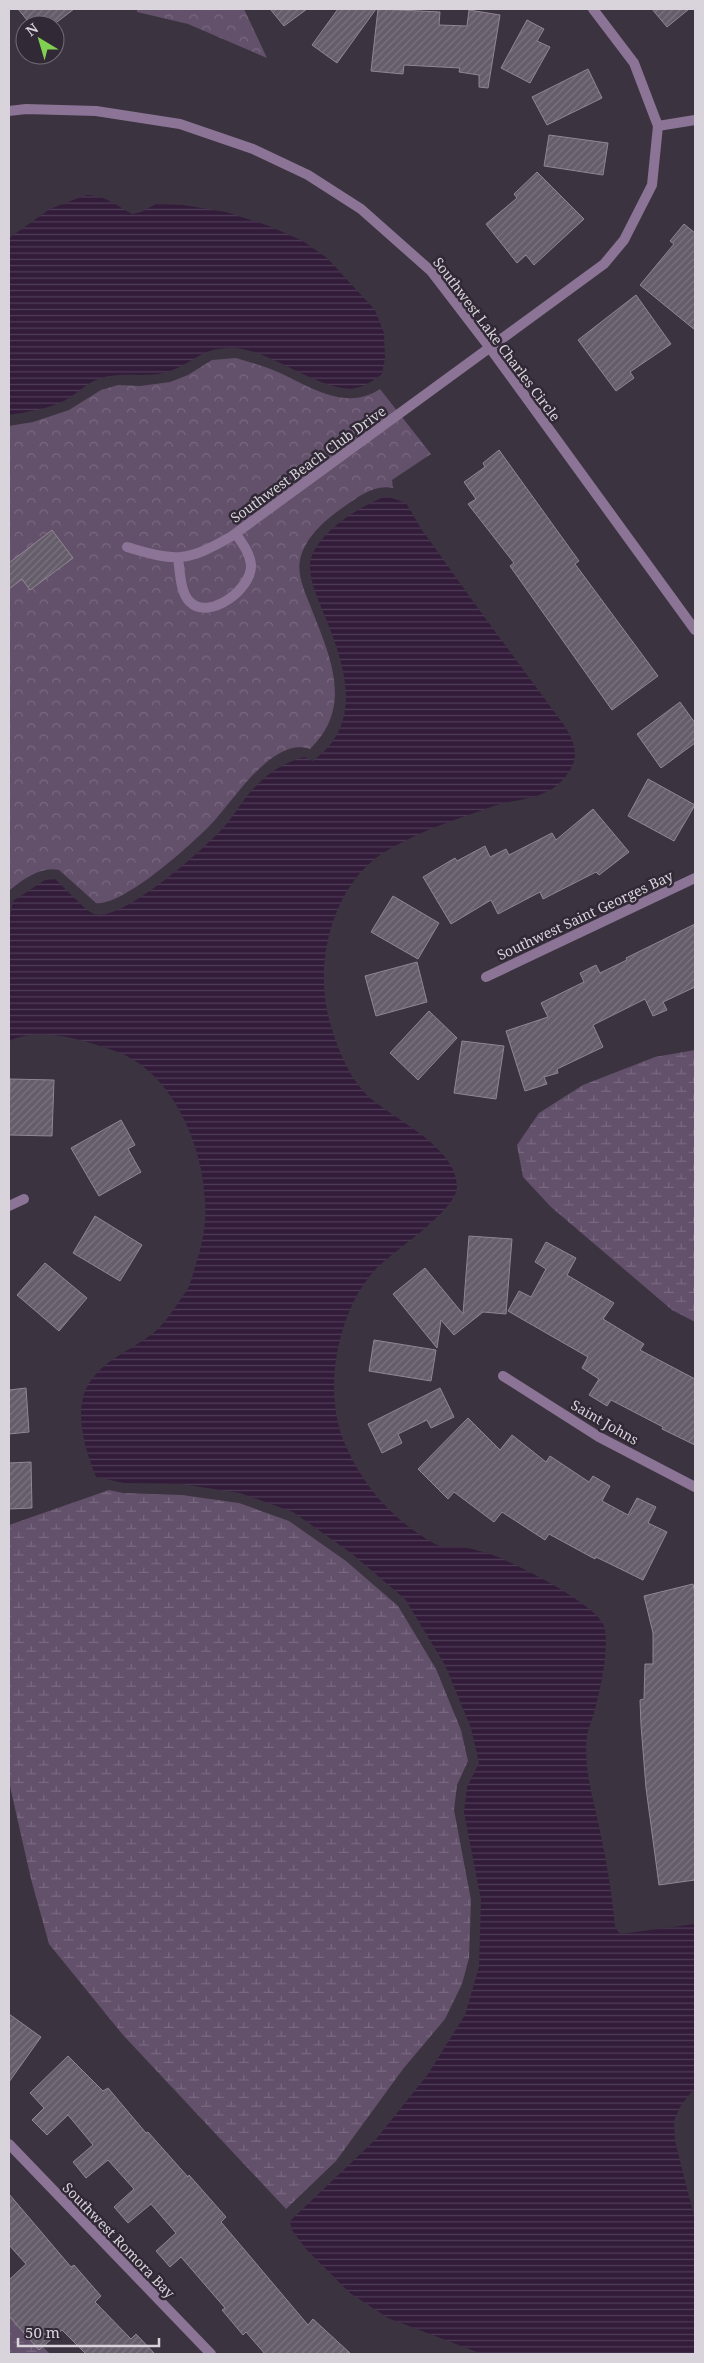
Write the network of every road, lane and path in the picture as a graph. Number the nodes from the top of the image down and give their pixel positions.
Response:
1 (593, 9) edge
2 (9, 112) edge
3 (695, 120) edge
4 (658, 126) junction
5 (490, 348) junction
6 (236, 534) junction
7 (127, 547) dead end
8 (178, 558) junction
9 (695, 630) edge
10 (695, 878) edge
11 (486, 978) dead end
12 (24, 1199) dead end
13 (9, 1206) edge
14 (503, 1376) dead end
15 (695, 1487) edge
16 (9, 2144) edge
17 (211, 2354) edge

1 - 4 street
2 - 5 street, Southwest Lake Charles Circle
3 - 4 street
4 - 5 street, Southwest Beach Club Drive
5 - 6 street, Southwest Beach Club Drive
5 - 9 street, Southwest Lake Charles Circle
6 - 8 street, Southwest Beach Club Drive
6 - 8 street
7 - 8 street, Southwest Beach Club Drive
10 - 11 street, Southwest Saint Georges Bay
12 - 13 street
14 - 15 street, Saint Johns
16 - 17 street, Southwest Romora Bay

